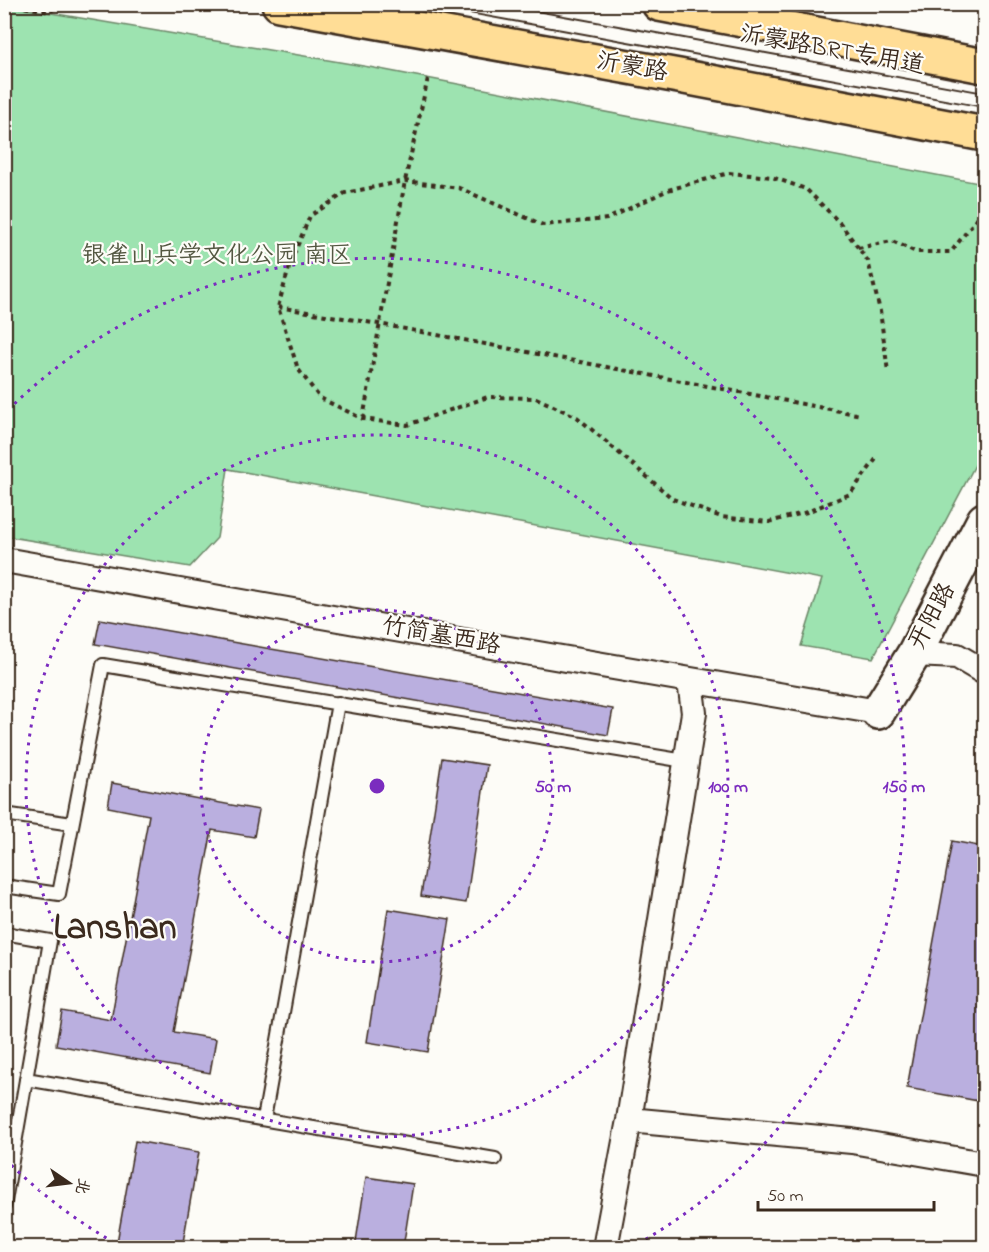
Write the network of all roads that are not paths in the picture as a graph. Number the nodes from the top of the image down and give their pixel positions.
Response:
1 (279, 4) edge
2 (459, 4) edge
3 (661, 5) edge
4 (984, 66) edge
5 (984, 100) edge
6 (984, 134) edge
7 (984, 520) edge
8 (4, 561) edge
9 (914, 654) junction
10 (984, 672) edge
11 (690, 681) junction
12 (338, 703) junction
13 (878, 712) joint
14 (685, 760) junction
15 (4, 814) edge
16 (72, 824) junction
17 (4, 886) edge
18 (4, 933) edge
19 (27, 1079) junction
20 (264, 1119) junction
21 (629, 1120) junction
22 (495, 1159) dead end
23 (984, 1164) edge
24 (4, 1207) edge
25 (605, 1248) edge

1 - 6 main road, 沂蒙路
2 - 5 lane, 沂蒙路BRT专用道
3 - 4 main road
7 - 9 street, 开阳路
8 - 11 street, 竹简墓西路
9 - 10 street
9 - 13 street, 开阳路
11 - 13 street, 竹简墓西路
11 - 14 street
12 - 14 lane
12 - 16 lane
12 - 20 lane
14 - 21 street
15 - 16 lane
16 - 17 lane
18 - 19 lane
19 - 20 lane
19 - 24 lane
20 - 22 lane
21 - 23 street
21 - 25 street

